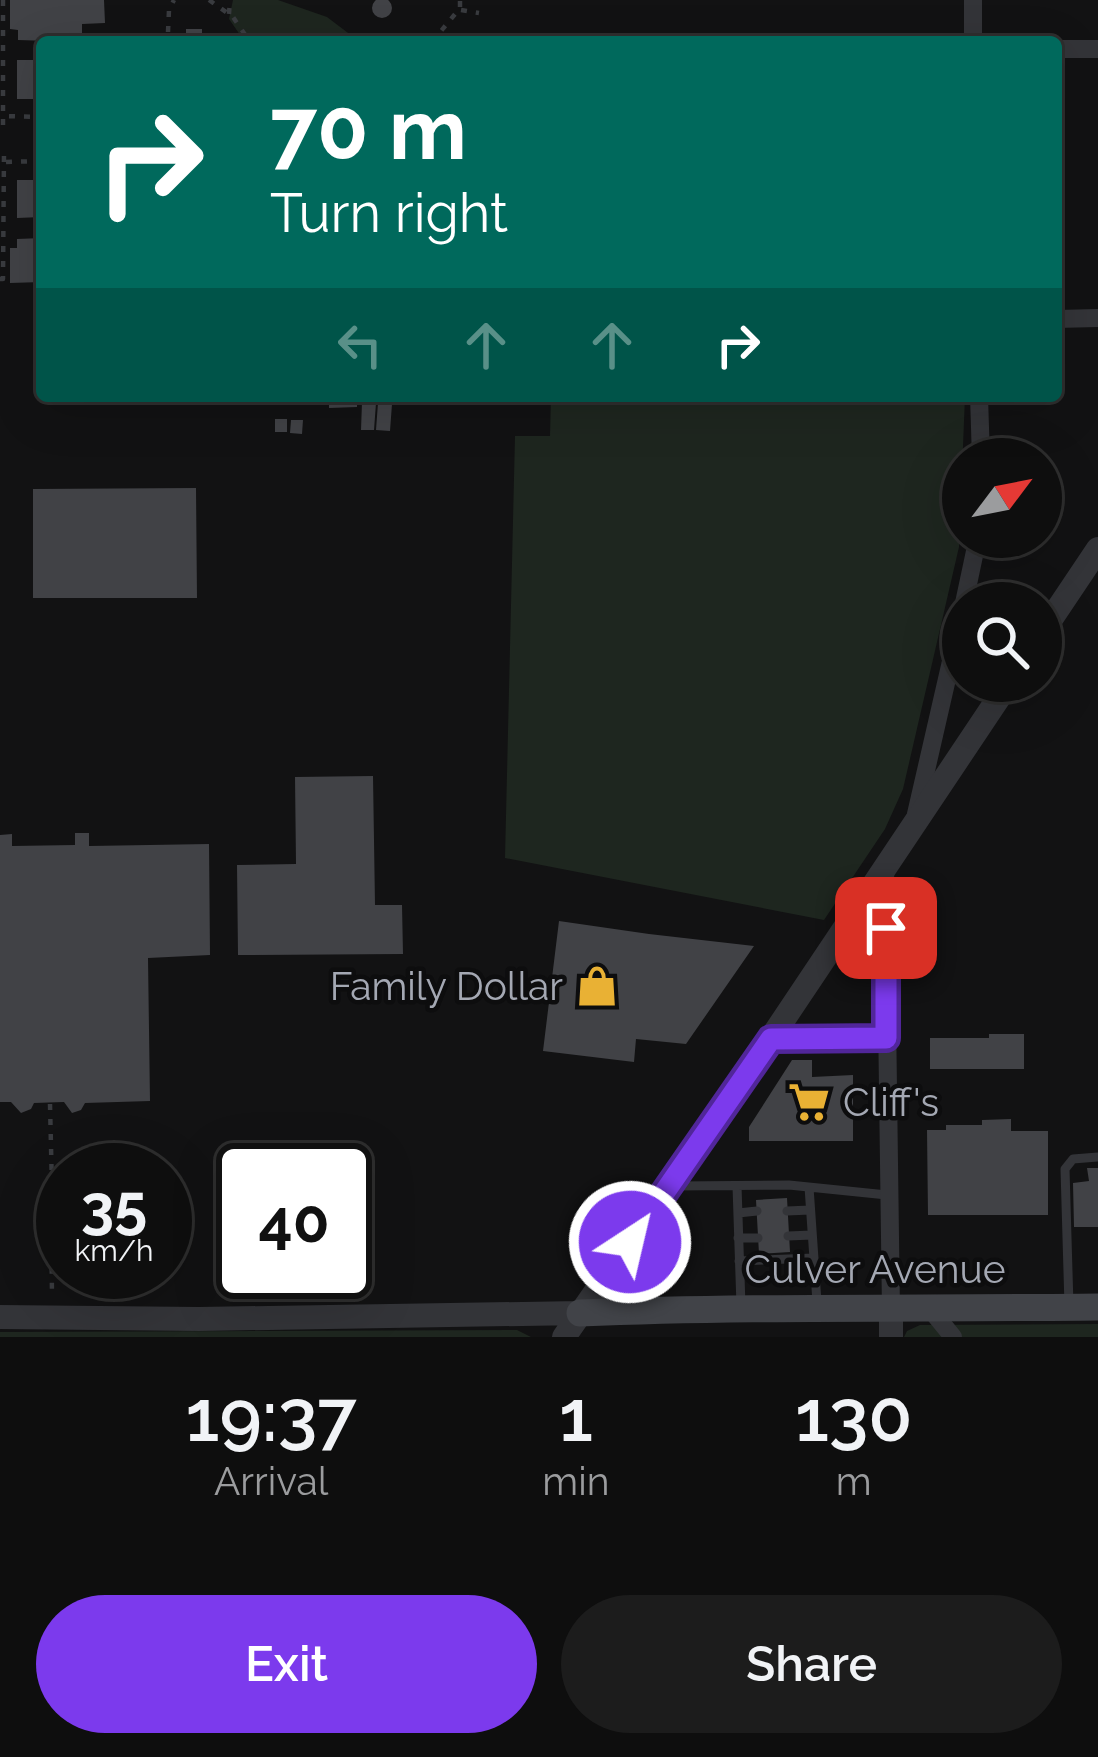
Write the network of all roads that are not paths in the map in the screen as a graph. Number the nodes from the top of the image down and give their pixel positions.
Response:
1 (973, 0) edge
2 (973, 36) edge
3 (1062, 49) edge
4 (1098, 49) edge
5 (1098, 318) edge
6 (1062, 319) edge
7 (979, 402) edge
8 (980, 438) edge
9 (1098, 549) edge
10 (1062, 603) edge
11 (942, 702) edge
12 (996, 702) edge
13 (914, 825) junction
14 (885, 867) junction
15 (886, 1038) junction
16 (771, 1039) junction
17 (1098, 1157) edge
18 (670, 1186) junction
19 (737, 1186) junction
20 (809, 1187) junction
21 (887, 1195) junction
22 (810, 1210) junction
23 (757, 1211) dead end
24 (788, 1211) dead end
25 (738, 1213) junction
26 (812, 1235) junction
27 (788, 1236) dead end
28 (739, 1238) junction
29 (758, 1238) dead end
30 (814, 1258) junction
31 (739, 1261) junction
32 (741, 1307) junction
33 (1069, 1307) junction
34 (1098, 1307) edge
35 (817, 1309) junction
36 (931, 1310) junction
37 (580, 1313) junction
38 (0, 1317) edge
39 (891, 1324) edge
40 (564, 1337) edge
41 (952, 1337) edge

1 - 2 street
3 - 4 street
5 - 6 street
7 - 8 street
9 - 10 street
11 - 13 street
12 - 13 street
13 - 14 street
14 - 15 street
14 - 16 street
15 - 16 lane
15 - 21 street
16 - 18 street
17 - 33 lane
18 - 19 lane
18 - 37 street
19 - 20 lane
19 - 25 lane
20 - 21 lane
20 - 22 lane
21 - 39 street
22 - 24 lane
22 - 26 lane
23 - 25 lane
25 - 28 lane
26 - 27 lane
26 - 30 lane
28 - 29 lane
28 - 31 lane
30 - 31 lane
30 - 35 lane
31 - 32 lane
32 - 35 main road, Culver Avenue
32 - 37 main road, Culver Avenue
33 - 34 main road, Culver Avenue
33 - 36 main road, Culver Avenue
35 - 39 main road, Culver Avenue
36 - 39 main road, Culver Avenue
36 - 41 street
37 - 38 street
37 - 40 street

